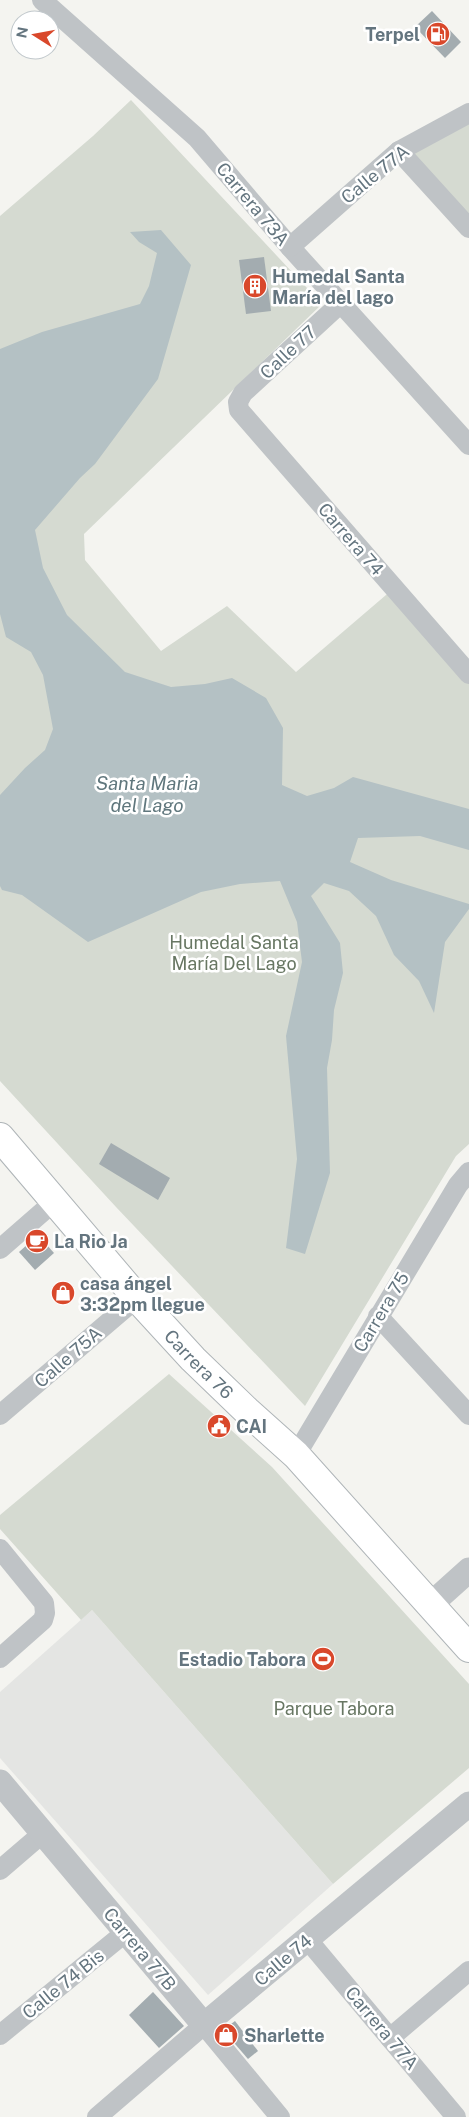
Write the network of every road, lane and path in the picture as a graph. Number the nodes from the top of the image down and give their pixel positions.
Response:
1 (42, 0) edge
2 (469, 113) edge
3 (399, 151) junction
4 (469, 228) edge
5 (290, 247) junction
6 (341, 303) junction
7 (238, 402) joint
8 (469, 445) edge
9 (469, 674) edge
10 (0, 1137) edge
11 (469, 1172) edge
12 (55, 1201) junction
13 (0, 1249) edge
14 (137, 1298) junction
15 (378, 1316) junction
16 (0, 1415) edge
17 (469, 1415) edge
18 (296, 1455) junction
19 (0, 1549) edge
20 (469, 1570) edge
21 (430, 1605) junction
22 (469, 1648) edge
23 (0, 1658) edge
24 (0, 1782) edge
25 (469, 1804) edge
26 (43, 1833) junction
27 (0, 1870) edge
28 (126, 1932) junction
29 (307, 1939) junction
30 (469, 1971) edge
31 (204, 2025) junction
32 (0, 2035) edge
33 (390, 2038) junction
34 (97, 2117) edge
35 (280, 2117) edge
36 (456, 2117) edge

1 - 5 street, Carrera 73A
2 - 3 street, Calle 77A
3 - 4 street
3 - 5 street, Calle 77A
5 - 6 street, Carrera 73A
6 - 7 street, Calle 77
6 - 8 street, Carrera 73A
7 - 9 street, Carrera 74
10 - 12 main road, Carrera 76
11 - 15 street, Carrera 75
12 - 13 street
12 - 14 main road, Carrera 76
14 - 16 street, Calle 75A
14 - 18 main road, Carrera 76
15 - 17 street
15 - 18 street, Carrera 75
18 - 21 main road, Carrera 76
19 - 23 street
20 - 21 street
21 - 22 main road, Carrera 76
24 - 26 street, Carrera 77B
25 - 29 street, Calle 74
26 - 27 street
26 - 28 street, Carrera 77B
28 - 31 street, Carrera 77B
28 - 32 street, Calle 74 Bis
29 - 31 street, Calle 74
29 - 33 street, Carrera 77A
30 - 33 street
31 - 34 street, Calle 74
31 - 35 street, Carrera 77B
33 - 36 street, Carrera 77A

